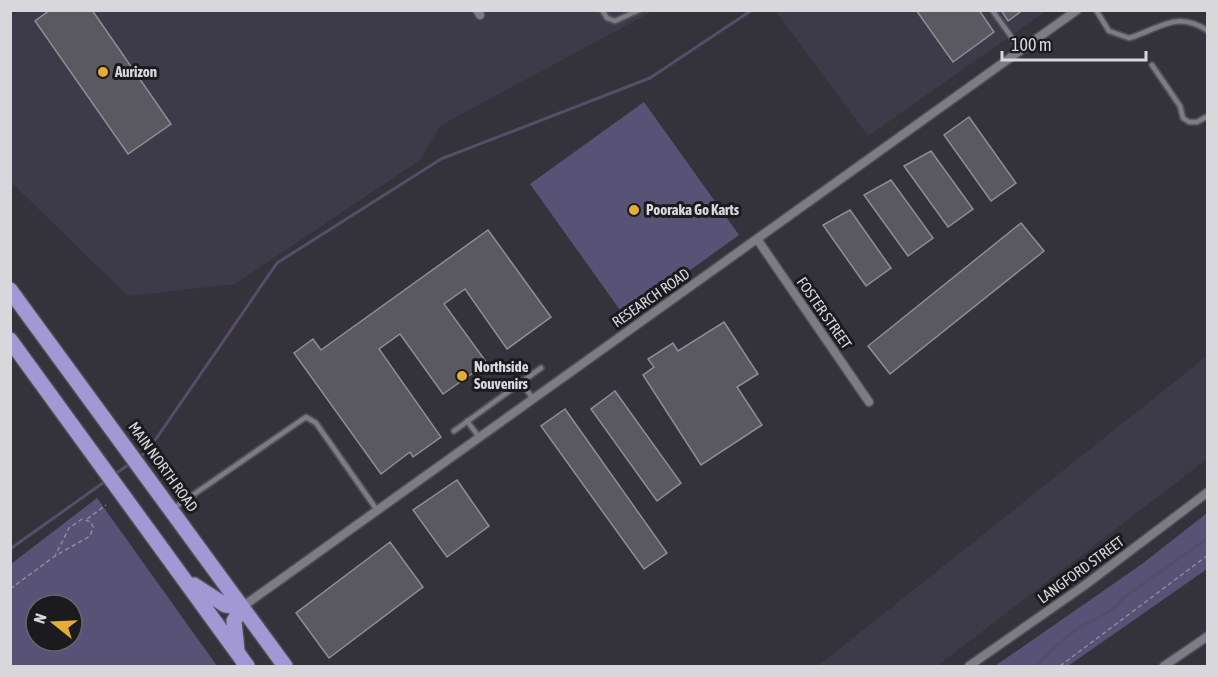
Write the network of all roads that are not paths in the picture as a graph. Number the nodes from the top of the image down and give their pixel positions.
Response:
1 (602, 10) edge
2 (639, 10) edge
3 (992, 10) edge
4 (1077, 10) edge
5 (1096, 10) edge
6 (1208, 31) edge
7 (1020, 49) junction
8 (1152, 65) dead end
9 (1208, 116) edge
10 (757, 239) junction
11 (10, 290) edge
12 (10, 340) edge
13 (541, 368) dead end
14 (521, 382) junction
15 (533, 399) junction
16 (869, 402) dead end
17 (467, 421) junction
18 (454, 431) dead end
19 (479, 437) junction
20 (1208, 492) edge
21 (172, 510) junction
22 (377, 510) junction
23 (186, 580) junction
24 (242, 607) junction
25 (1208, 636) edge
26 (237, 652) junction
27 (247, 666) edge
28 (285, 666) edge
29 (969, 666) edge
30 (1164, 666) edge

1 - 2 lane
3 - 7 lane
4 - 7 street, RESEARCH ROAD
5 - 6 lane
7 - 10 street, RESEARCH ROAD
8 - 9 lane
10 - 15 street, RESEARCH ROAD
10 - 16 street, FOSTER STREET
11 - 21 highway, MAIN NORTH ROAD
12 - 23 highway
13 - 14 lane
14 - 15 lane
14 - 17 lane
15 - 19 street, RESEARCH ROAD
17 - 18 lane
17 - 19 lane
19 - 22 street, RESEARCH ROAD
20 - 29 street, LANGFORD STREET
21 - 22 lane
21 - 24 highway, MAIN NORTH ROAD
22 - 24 street, RESEARCH ROAD
23 - 24 highway
23 - 26 highway
24 - 26 highway
24 - 28 highway, MAIN NORTH ROAD
25 - 30 street
26 - 27 highway

